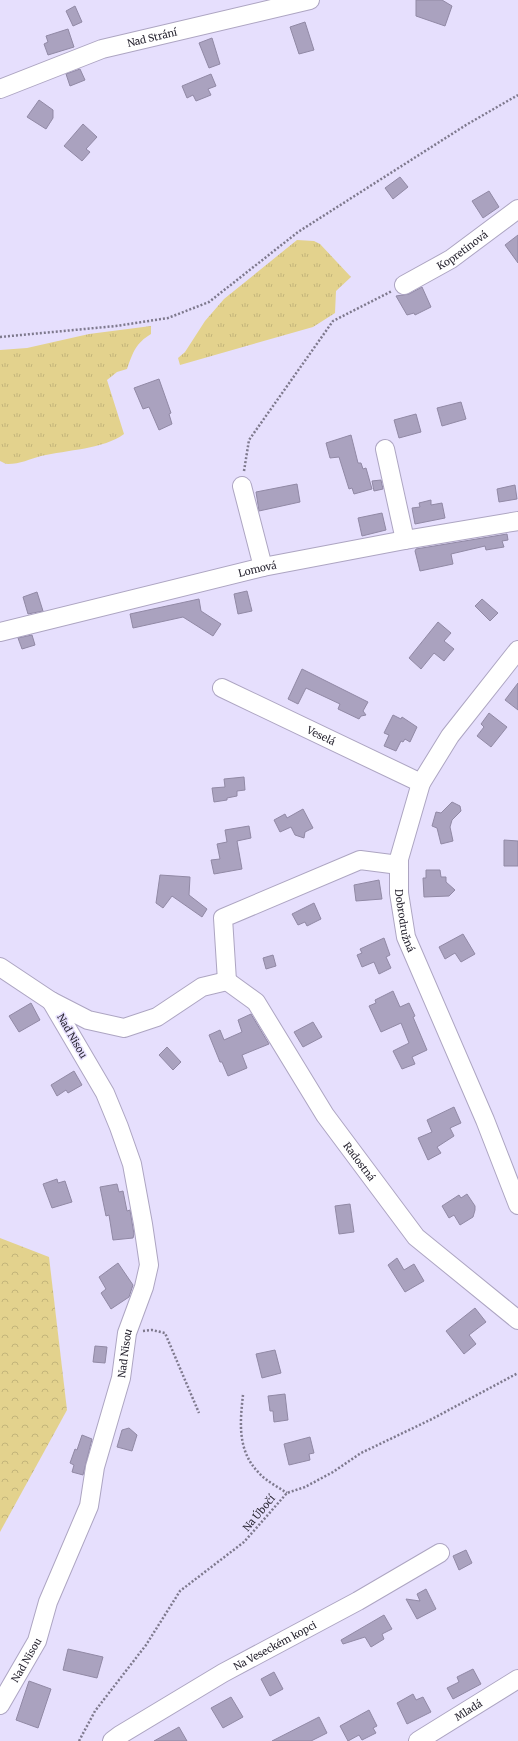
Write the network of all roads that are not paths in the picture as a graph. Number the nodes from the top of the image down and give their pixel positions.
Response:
1 (310, 0) edge
2 (0, 89) edge
3 (518, 209) edge
4 (404, 285) road end
5 (385, 449) dead end
6 (242, 486) road end
7 (518, 521) edge
8 (405, 540) junction
9 (263, 567) junction
10 (0, 632) edge
11 (518, 650) edge
12 (222, 688) dead end
13 (421, 783) junction
14 (399, 865) junction
15 (0, 967) edge
16 (227, 981) junction
17 (51, 1001) junction
18 (518, 1205) edge
19 (518, 1320) edge
20 (440, 1553) dead end
21 (518, 1680) edge
22 (0, 1706) edge
23 (112, 1741) edge
24 (418, 1741) edge

1 - 2 street, Nad Strání
3 - 4 street, Kopretinová
5 - 8 street
6 - 9 street
7 - 8 street, Lomová
8 - 9 street, Lomová
9 - 10 street, Lomová
11 - 13 street, Dobrodružná
12 - 13 street, Veselá
13 - 14 street, Dobrodružná
14 - 16 street
14 - 18 street, Dobrodružná
15 - 17 street, Nad Nisou
16 - 17 street, Nad Nisou
16 - 19 street, Radostná
17 - 22 street, Nad Nisou
20 - 23 street, Na Veseckém kopci
21 - 24 street, Mladá

